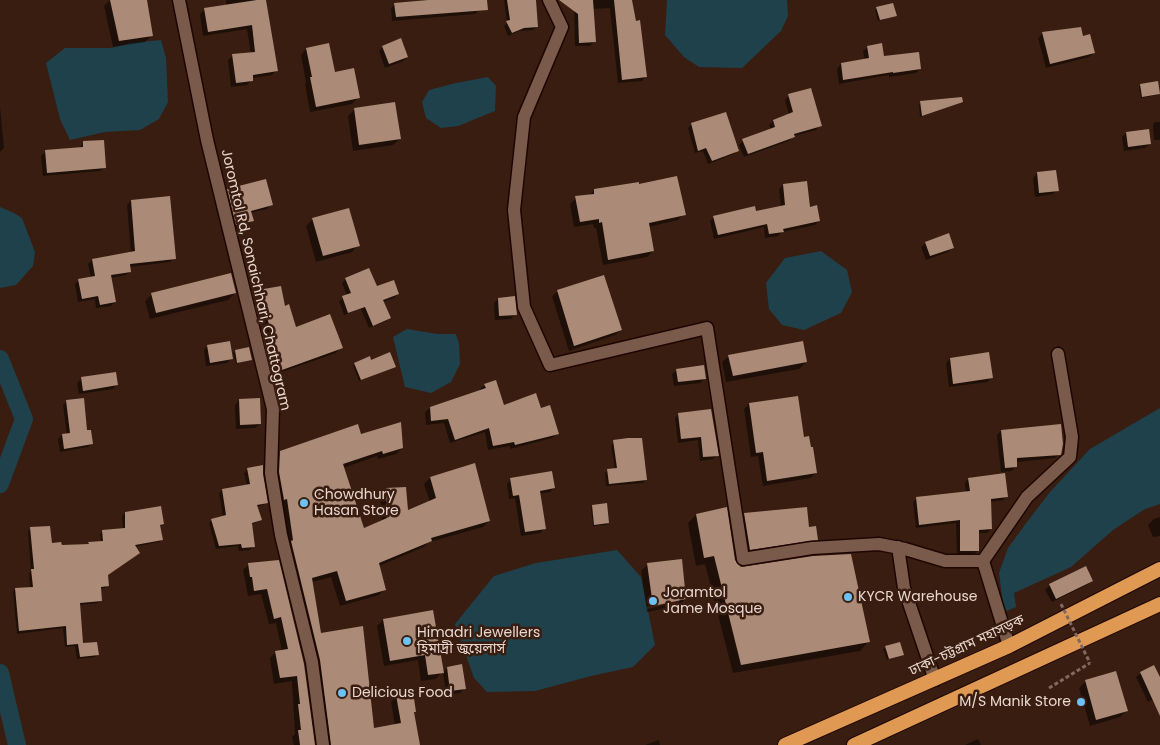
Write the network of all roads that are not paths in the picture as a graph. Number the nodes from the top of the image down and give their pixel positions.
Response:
1 (179, 0) edge
2 (549, 0) edge
3 (1058, 354) dead end
4 (898, 547) junction
5 (983, 561) junction
6 (1160, 569) edge
7 (1160, 604) edge
8 (1009, 646) junction
9 (935, 680) junction
10 (323, 745) edge
11 (785, 745) edge
12 (854, 745) edge

1 - 10 street, Joromtol Rd, Sonaichhari, Chattogram
2 - 4 street
3 - 5 street
4 - 5 street
4 - 9 street
5 - 8 street
6 - 8 highway, ঢাকা-চট্টগ্রাম মহাসড়ক
7 - 12 highway
8 - 9 highway, ঢাকা-চট্টগ্রাম মহাসড়ক
9 - 11 highway, ঢাকা-চট্টগ্রাম মহাসড়ক

